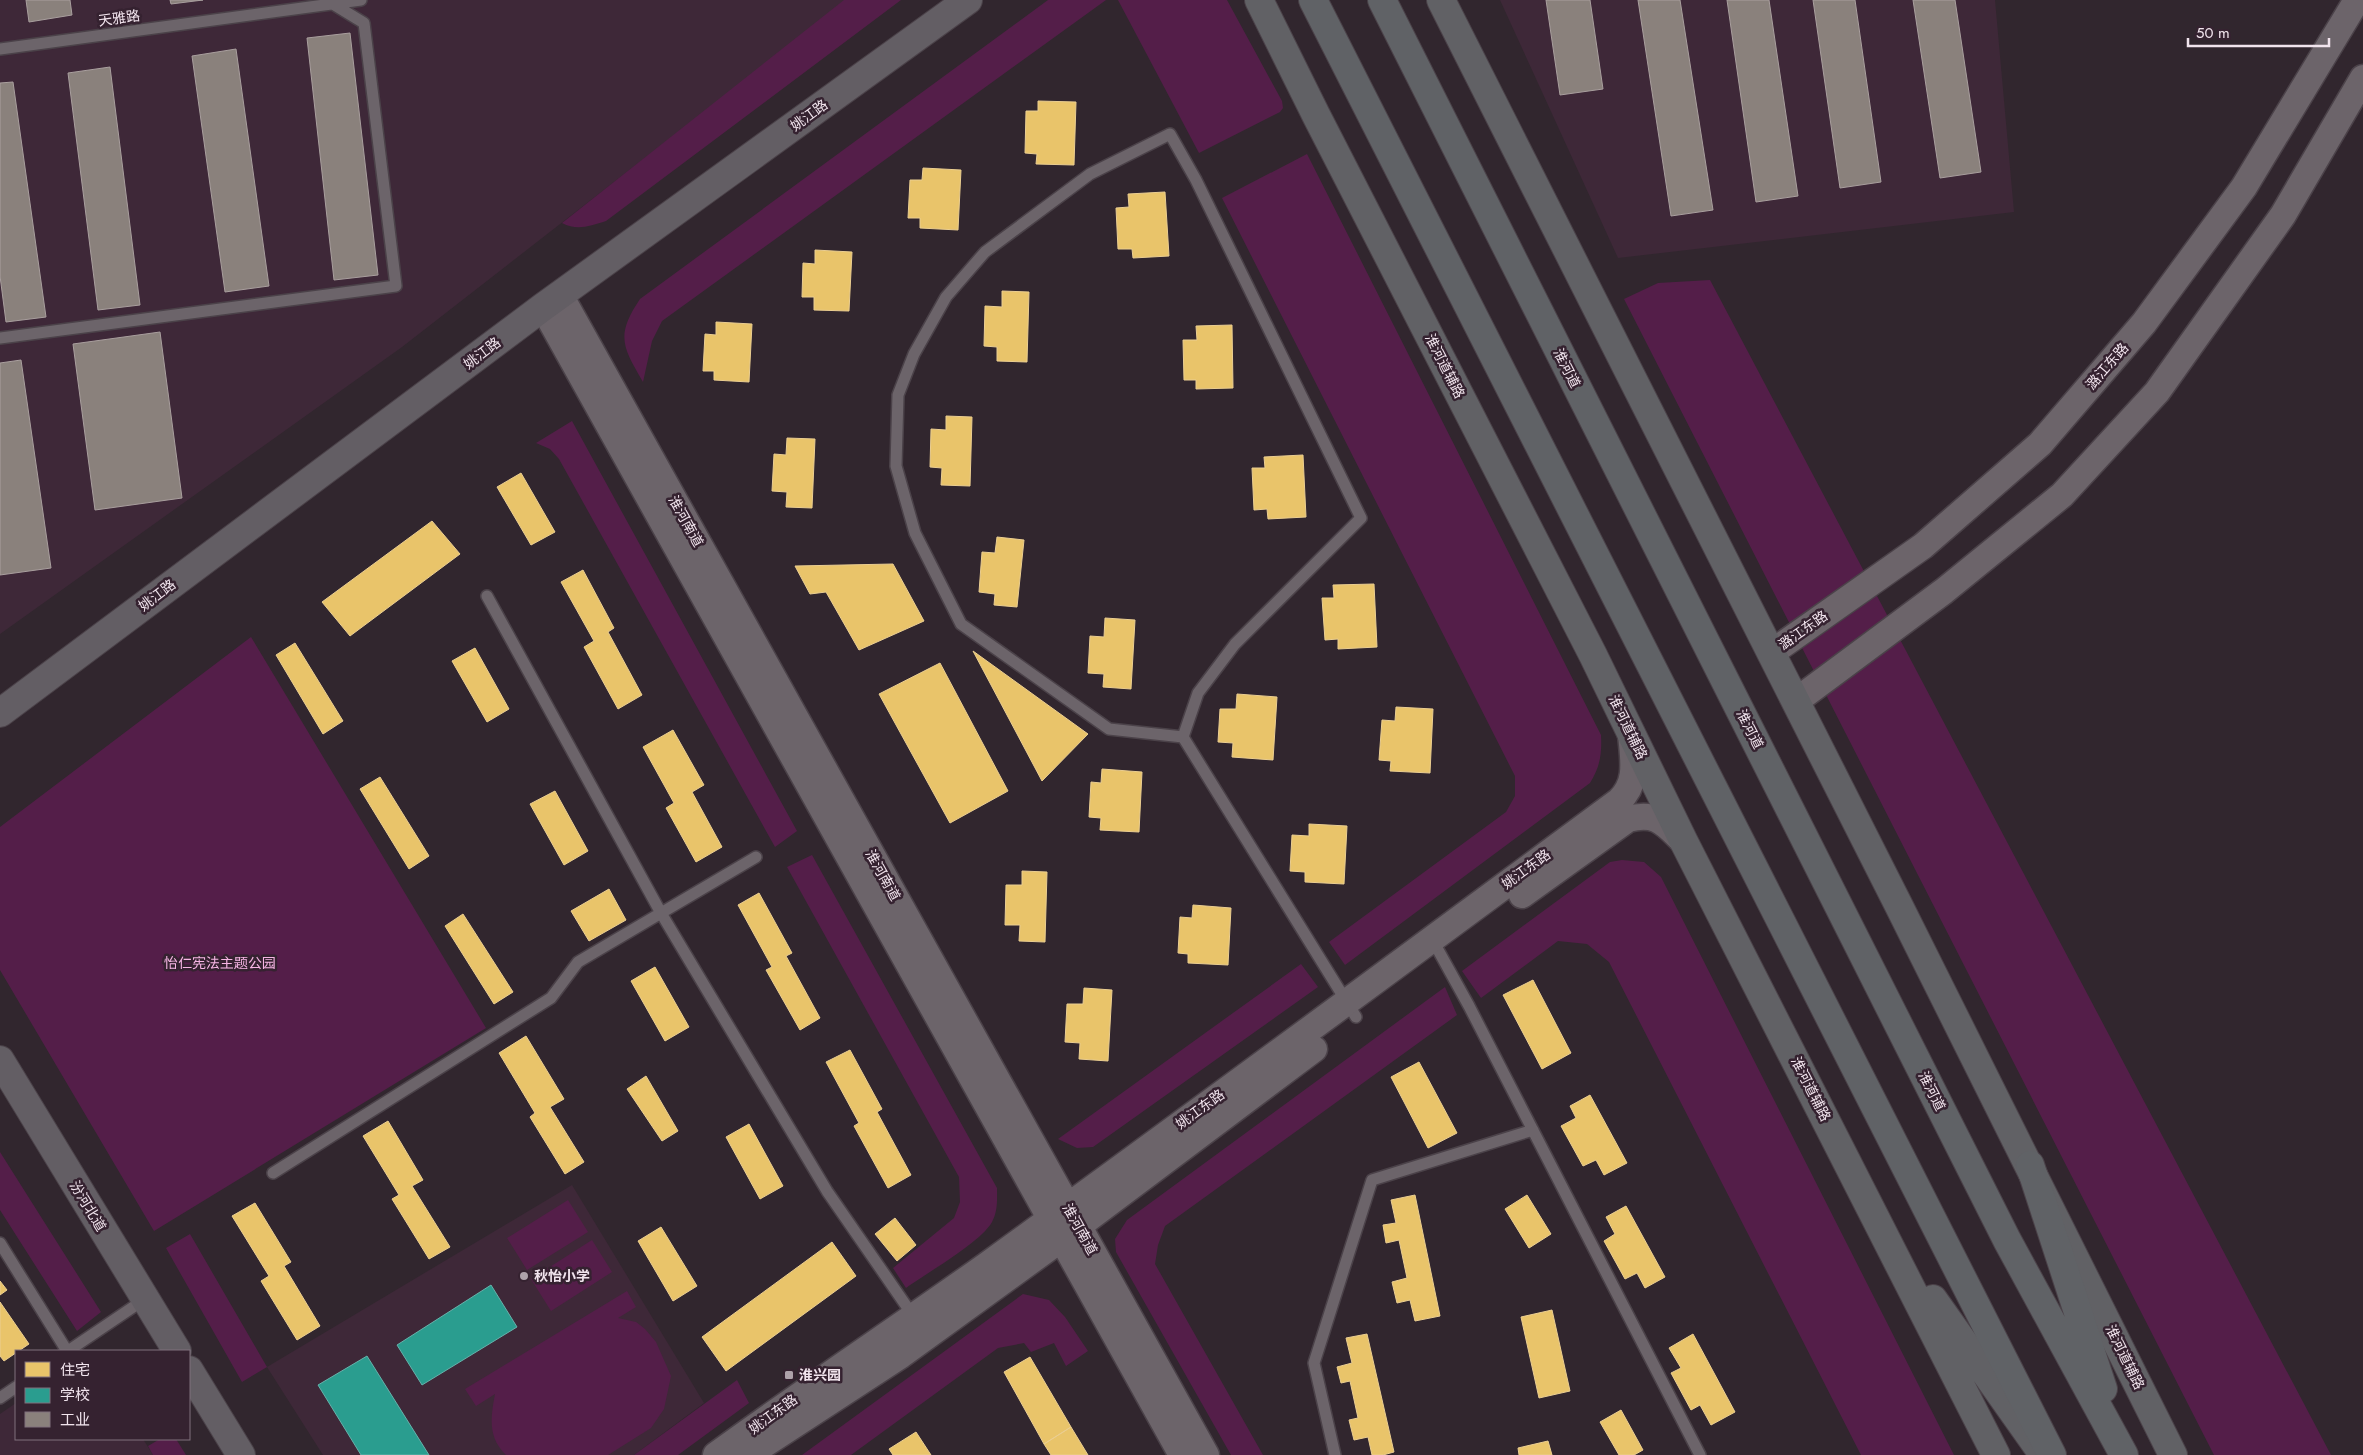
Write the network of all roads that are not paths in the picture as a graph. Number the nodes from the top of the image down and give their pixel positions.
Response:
1 (361, 0) edge
2 (968, 0) edge
3 (1259, 0) edge
4 (1313, 0) edge
5 (1382, 0) edge
6 (1441, 0) edge
7 (2357, 0) edge
8 (333, 2) edge
9 (0, 49) edge
10 (2363, 78) edge
11 (552, 301) junction
12 (0, 338) edge
13 (487, 596) dead end
14 (1771, 652) junction
15 (1796, 702) junction
16 (0, 712) edge
17 (1630, 732) junction
18 (1183, 736) junction
19 (1684, 842) junction
20 (756, 857) dead end
21 (661, 913) junction
22 (1436, 946) junction
23 (1351, 1010) junction
24 (0, 1060) edge
25 (1533, 1130) junction
26 (2030, 1165) junction
27 (273, 1173) dead end
28 (1064, 1222) junction
29 (1882, 1227) junction
30 (0, 1243) edge
31 (145, 1299) junction
32 (914, 1317) junction
33 (67, 1350) edge
34 (69, 1350) edge
35 (176, 1350) edge
36 (190, 1372) edge
37 (15, 1387) edge
38 (0, 1398) edge
39 (241, 1455) edge
40 (716, 1455) edge
41 (748, 1455) edge
42 (1182, 1455) edge
43 (1206, 1455) edge
44 (1335, 1455) edge
45 (1700, 1455) edge
46 (1996, 1455) edge
47 (2044, 1455) edge
48 (2052, 1455) edge
49 (2124, 1455) edge
50 (2173, 1455) edge

1 - 8 lane, 天雅路
2 - 11 main road, 姚江路
3 - 17 main road, 淮河道辅路
4 - 48 highway
5 - 49 highway, 淮河道
6 - 14 main road, 淮河道辅路
7 - 14 street, 潞江东路
8 - 9 lane, 天雅路
8 - 12 lane
10 - 15 street
11 - 16 main road, 姚江路
11 - 28 street, 淮河南道
13 - 21 lane
14 - 15 main road, 淮河道辅路
15 - 26 main road, 淮河道辅路
17 - 19 main road, 淮河道辅路
17 - 22 street, 姚江东路
18 - 18 lane
18 - 23 lane
19 - 22 street, 姚江东路
19 - 29 main road, 淮河道辅路
20 - 21 lane
21 - 27 lane
21 - 32 lane
22 - 23 street, 姚江东路
22 - 25 lane
23 - 28 street, 姚江东路
24 - 31 main road, 汾河北道
25 - 44 lane
25 - 45 lane
26 - 49 highway
26 - 50 main road, 淮河道辅路
28 - 32 street, 姚江东路
28 - 41 street, 姚江东路
28 - 42 street, 淮河南道
28 - 43 street, 淮河南道
29 - 46 main road, 淮河道辅路
29 - 47 main road
30 - 33 lane
31 - 34 lane
31 - 35 main road, 汾河北道
32 - 40 street, 姚江东路
36 - 39 main road
37 - 38 lane

